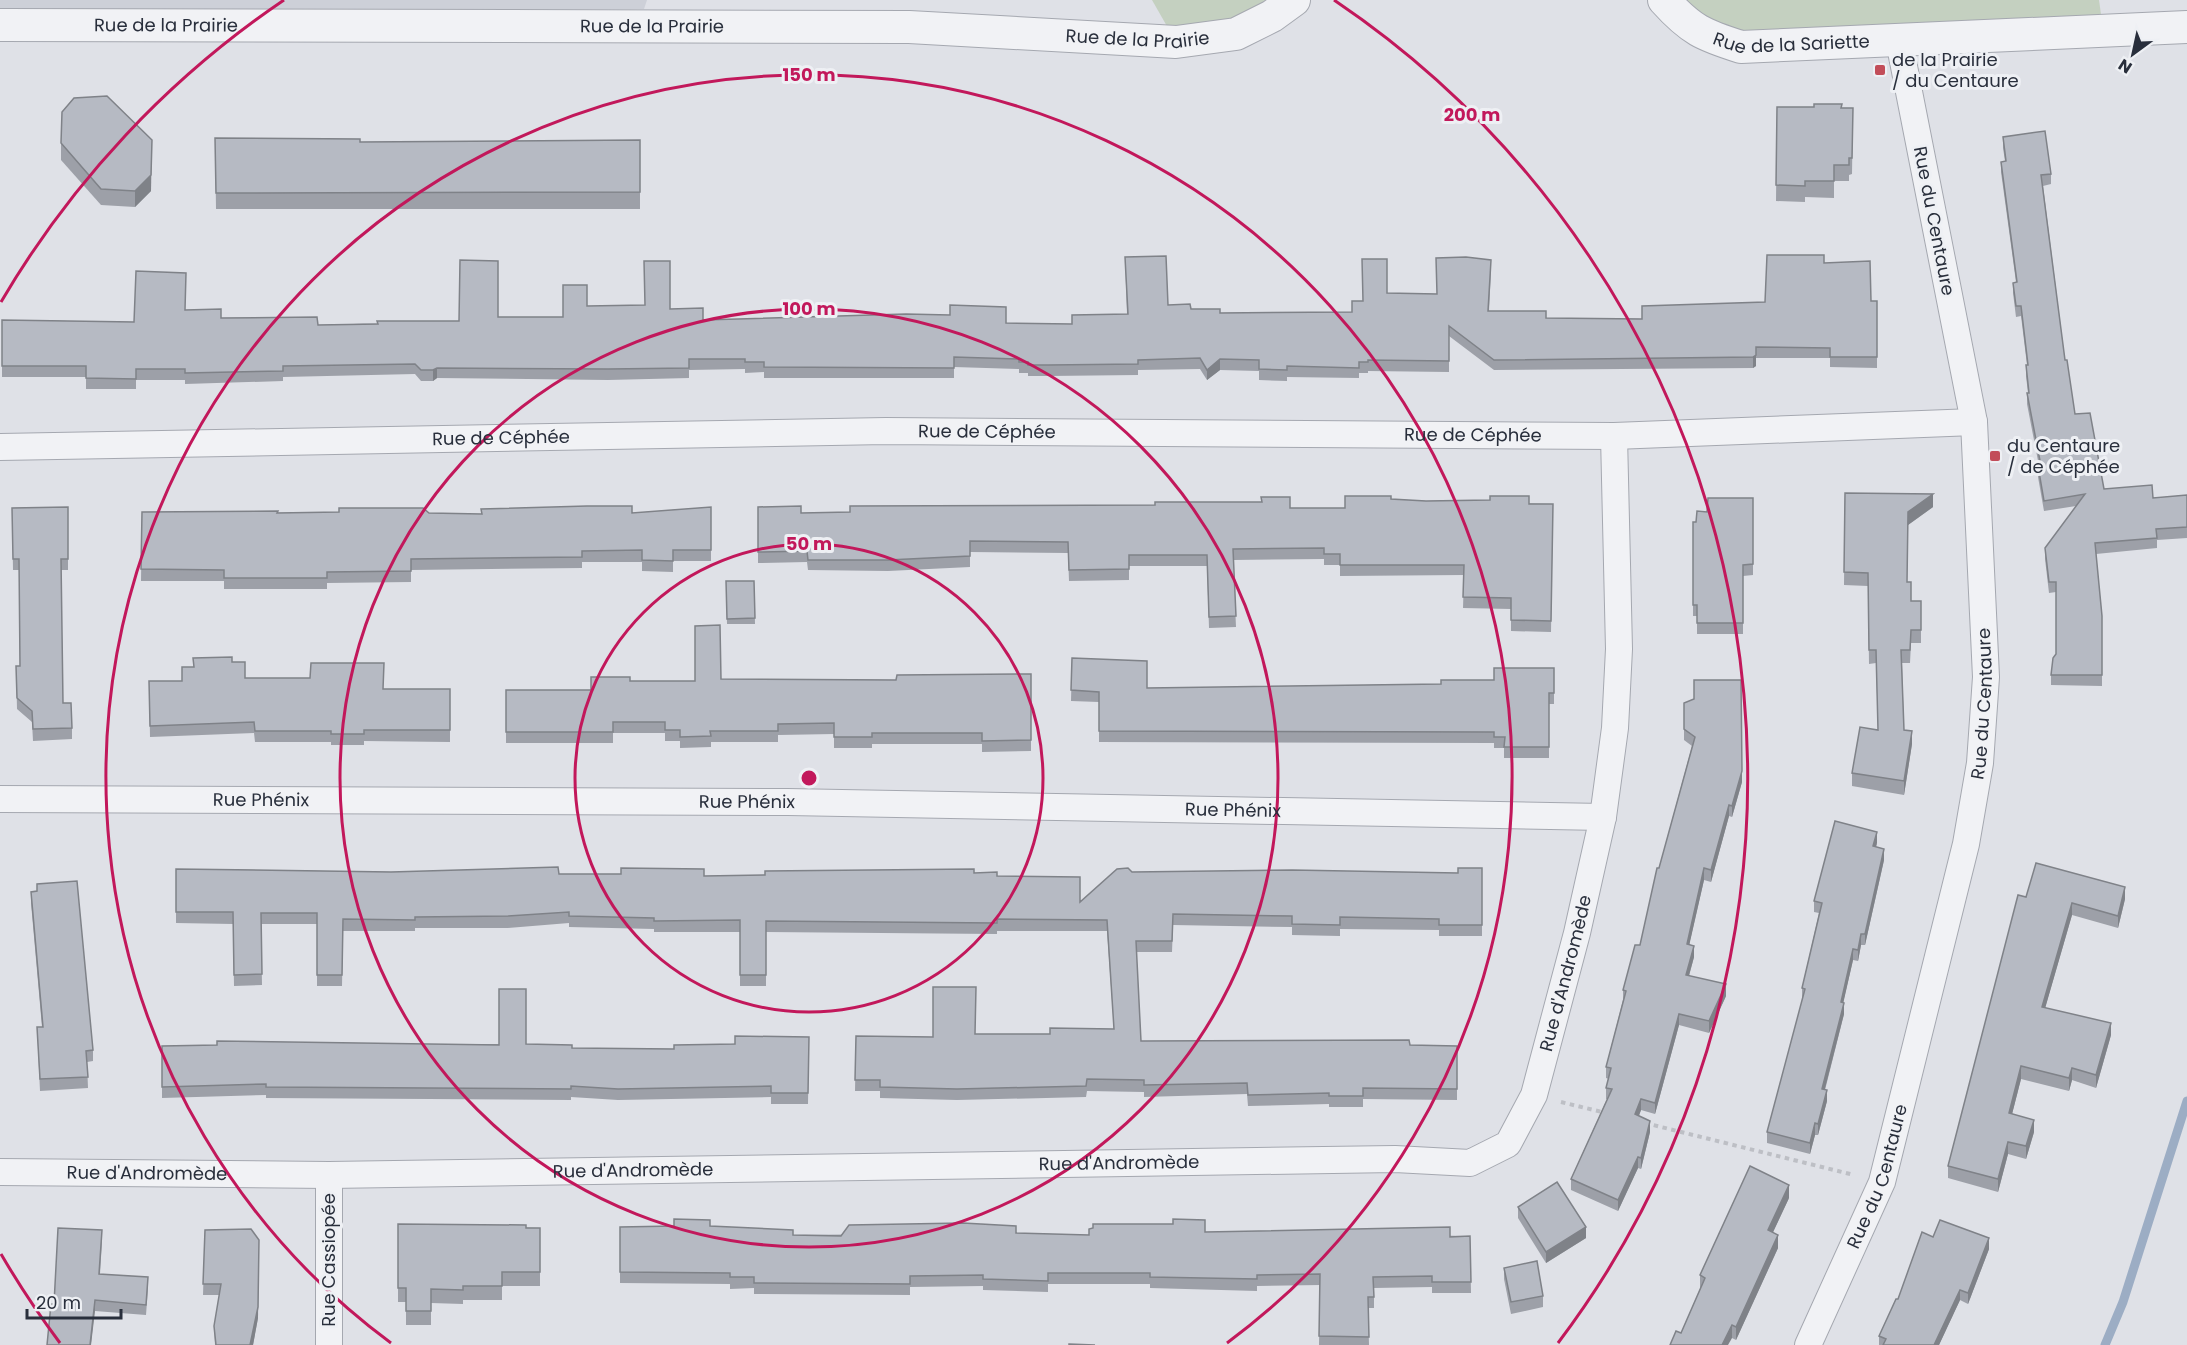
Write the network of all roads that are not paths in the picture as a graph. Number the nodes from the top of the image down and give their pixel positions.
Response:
1 (1294, 0) edge
2 (1664, 0) edge
3 (0, 25) edge
4 (2187, 27) edge
5 (1899, 41) junction
6 (1974, 422) junction
7 (1614, 436) junction
8 (0, 447) edge
9 (0, 799) edge
10 (1603, 817) junction
11 (0, 1172) edge
12 (329, 1175) junction
13 (329, 1345) edge
14 (1808, 1345) edge

1 - 3 street, Rue de la Prairie
2 - 5 street, Rue de la Sariette
4 - 5 street, Rue de la Sariette
5 - 6 street, Rue du Centaure
6 - 7 street, Rue de Céphée
6 - 14 street, Rue du Centaure
7 - 8 street, Rue de Céphée
7 - 10 street, Rue d'Andromède
9 - 10 street, Rue Phénix
10 - 12 street, Rue d'Andromède
11 - 12 street, Rue d'Andromède
12 - 13 street, Rue Cassiopée

